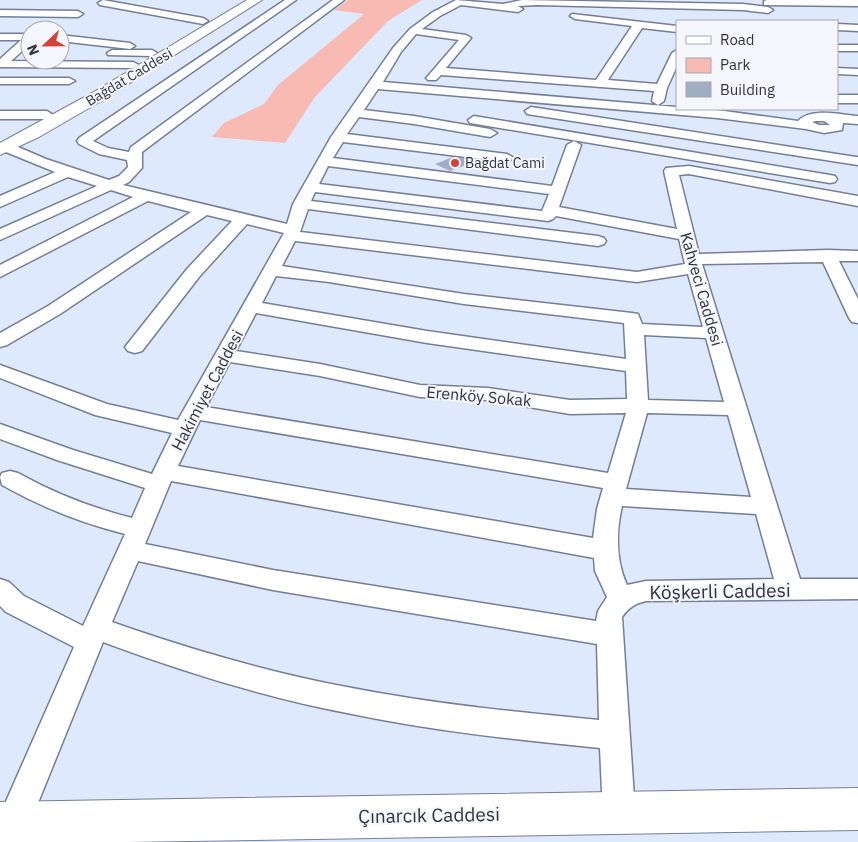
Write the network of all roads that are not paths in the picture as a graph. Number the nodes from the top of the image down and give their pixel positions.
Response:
1 (156, 0) edge
2 (240, 0) edge
3 (256, 0) edge
4 (292, 0) edge
5 (340, 0) edge
6 (462, 1) edge
7 (652, 3) edge
8 (858, 3) edge
9 (94, 6) edge
10 (504, 7) junction
11 (769, 8) edge
12 (137, 9) junction
13 (858, 13) edge
14 (0, 14) edge
15 (63, 20) edge
16 (203, 21) junction
17 (639, 24) junction
18 (838, 28) edge
19 (858, 28) edge
20 (676, 29) edge
21 (414, 31) junction
22 (0, 37) edge
23 (20, 38) edge
24 (70, 39) edge
25 (20, 46) edge
26 (838, 48) edge
27 (858, 48) edge
28 (146, 50) junction
29 (0, 52) edge
30 (13, 52) junction
31 (20, 52) edge
32 (88, 52) dead end
33 (676, 55) edge
34 (0, 64) edge
35 (16, 64) junction
36 (133, 65) junction
37 (438, 71) junction
38 (838, 72) edge
39 (858, 72) edge
40 (0, 80) edge
41 (68, 81) dead end
42 (600, 83) junction
43 (375, 85) junction
44 (661, 88) junction
45 (421, 90) junction
46 (0, 92) edge
47 (46, 92) dead end
48 (494, 96) junction
49 (838, 99) edge
50 (858, 99) edge
51 (656, 109) junction
52 (355, 112) junction
53 (0, 115) edge
54 (47, 115) junction
55 (474, 120) junction
56 (858, 120) edge
57 (824, 121) edge
58 (858, 126) edge
59 (338, 137) junction
60 (2, 145) edge
61 (574, 145) junction
62 (590, 147) dead end
63 (852, 152) edge
64 (134, 157) junction
65 (508, 158) dead end
66 (324, 161) junction
67 (67, 172) junction
68 (830, 179) dead end
69 (109, 184) junction
70 (557, 191) junction
71 (306, 195) junction
72 (145, 196) junction
73 (858, 200) edge
74 (0, 202) edge
75 (204, 210) junction
76 (550, 210) junction
77 (243, 219) junction
78 (292, 233) junction
79 (0, 235) edge
80 (686, 235) junction
81 (598, 241) dead end
82 (828, 255) junction
83 (858, 256) edge
84 (694, 264) junction
85 (272, 270) junction
86 (0, 272) edge
87 (251, 307) junction
88 (858, 318) edge
89 (634, 329) junction
90 (714, 333) junction
91 (0, 341) edge
92 (135, 347) dead end
93 (224, 355) junction
94 (637, 366) junction
95 (0, 371) edge
96 (638, 406) junction
97 (736, 409) junction
98 (189, 420) junction
99 (0, 431) edge
100 (161, 478) junction
101 (10, 479) dead end
102 (614, 489) junction
103 (765, 506) junction
104 (134, 540) junction
105 (605, 550) junction
106 (858, 588) edge
107 (790, 590) junction
108 (621, 600) junction
109 (5, 603) edge
110 (92, 635) junction
111 (610, 635) junction
112 (616, 735) junction
113 (858, 809) edge
114 (620, 812) junction
115 (7, 823) edge

1 - 12 street
2 - 16 main road, Bağdat Caddesi
3 - 60 main road, Bağdat Caddesi
4 - 64 street
5 - 64 street
6 - 10 street
6 - 21 street, Hakimiyet Caddesi
7 - 10 street
7 - 11 street
8 - 11 street
9 - 12 street
9 - 14 street
9 - 15 street
10 - 17 street
11 - 13 street
12 - 16 street
16 - 28 main road, Bağdat Caddesi
17 - 20 street
17 - 42 street
18 - 19 street
21 - 37 street
21 - 43 street, Hakimiyet Caddesi
22 - 23 street
24 - 28 street
25 - 30 street
26 - 27 street
28 - 32 street
28 - 36 main road, Bağdat Caddesi
29 - 30 street
30 - 31 street
30 - 34 street
33 - 44 street
34 - 35 street
35 - 36 street
35 - 40 street
36 - 54 main road, Bağdat Caddesi
37 - 42 street
37 - 45 street
38 - 39 street
40 - 41 street
42 - 44 street
43 - 45 street
43 - 52 street, Hakimiyet Caddesi
44 - 51 street
45 - 48 street
46 - 47 street
48 - 51 street
48 - 63 street
49 - 50 street
51 - 57 street
52 - 55 street
52 - 59 street, Hakimiyet Caddesi
53 - 54 street
54 - 60 main road, Bağdat Caddesi
55 - 61 street
55 - 68 street
56 - 57 street
57 - 58 street
57 - 63 street
57 - 63 street
59 - 65 street
59 - 66 street, Hakimiyet Caddesi
60 - 67 street
61 - 62 street
61 - 70 street
64 - 69 street
66 - 70 street
66 - 71 street, Hakimiyet Caddesi
67 - 69 street
67 - 74 street
69 - 72 street
69 - 79 street
70 - 76 street
71 - 76 street
71 - 78 street, Hakimiyet Caddesi
71 - 81 street
72 - 75 street
72 - 86 street
73 - 80 street, Kahveci Caddesi
75 - 77 street
75 - 91 street
76 - 80 street
77 - 78 street
77 - 92 street
78 - 84 street
78 - 85 street, Hakimiyet Caddesi
80 - 84 street, Kahveci Caddesi
82 - 83 street
82 - 84 street
82 - 88 street
84 - 90 street, Kahveci Caddesi
85 - 87 street, Hakimiyet Caddesi
85 - 89 street
87 - 93 street, Hakimiyet Caddesi
87 - 94 street
89 - 90 street
89 - 94 street
90 - 97 street, Kahveci Caddesi
93 - 96 street, Erenköy Sokak
93 - 98 street, Hakimiyet Caddesi
94 - 96 street
95 - 98 street
96 - 97 street, Erenköy Sokak
96 - 102 street
97 - 103 street, Kahveci Caddesi
98 - 100 street, Hakimiyet Caddesi
98 - 102 street
99 - 100 street
100 - 104 street, Hakimiyet Caddesi
100 - 105 street
101 - 104 street
102 - 103 street
102 - 105 street
103 - 107 street, Kahveci Caddesi
104 - 110 street, Hakimiyet Caddesi
104 - 111 street
105 - 108 street
106 - 107 street, Köşkerli Caddesi
107 - 108 street, Köşkerli Caddesi
108 - 111 street
109 - 110 street
110 - 112 street
110 - 115 street, Hakimiyet Caddesi
111 - 112 street
112 - 114 street
113 - 114 main road, Çınarcık Caddesi
114 - 115 main road, Çınarcık Caddesi

